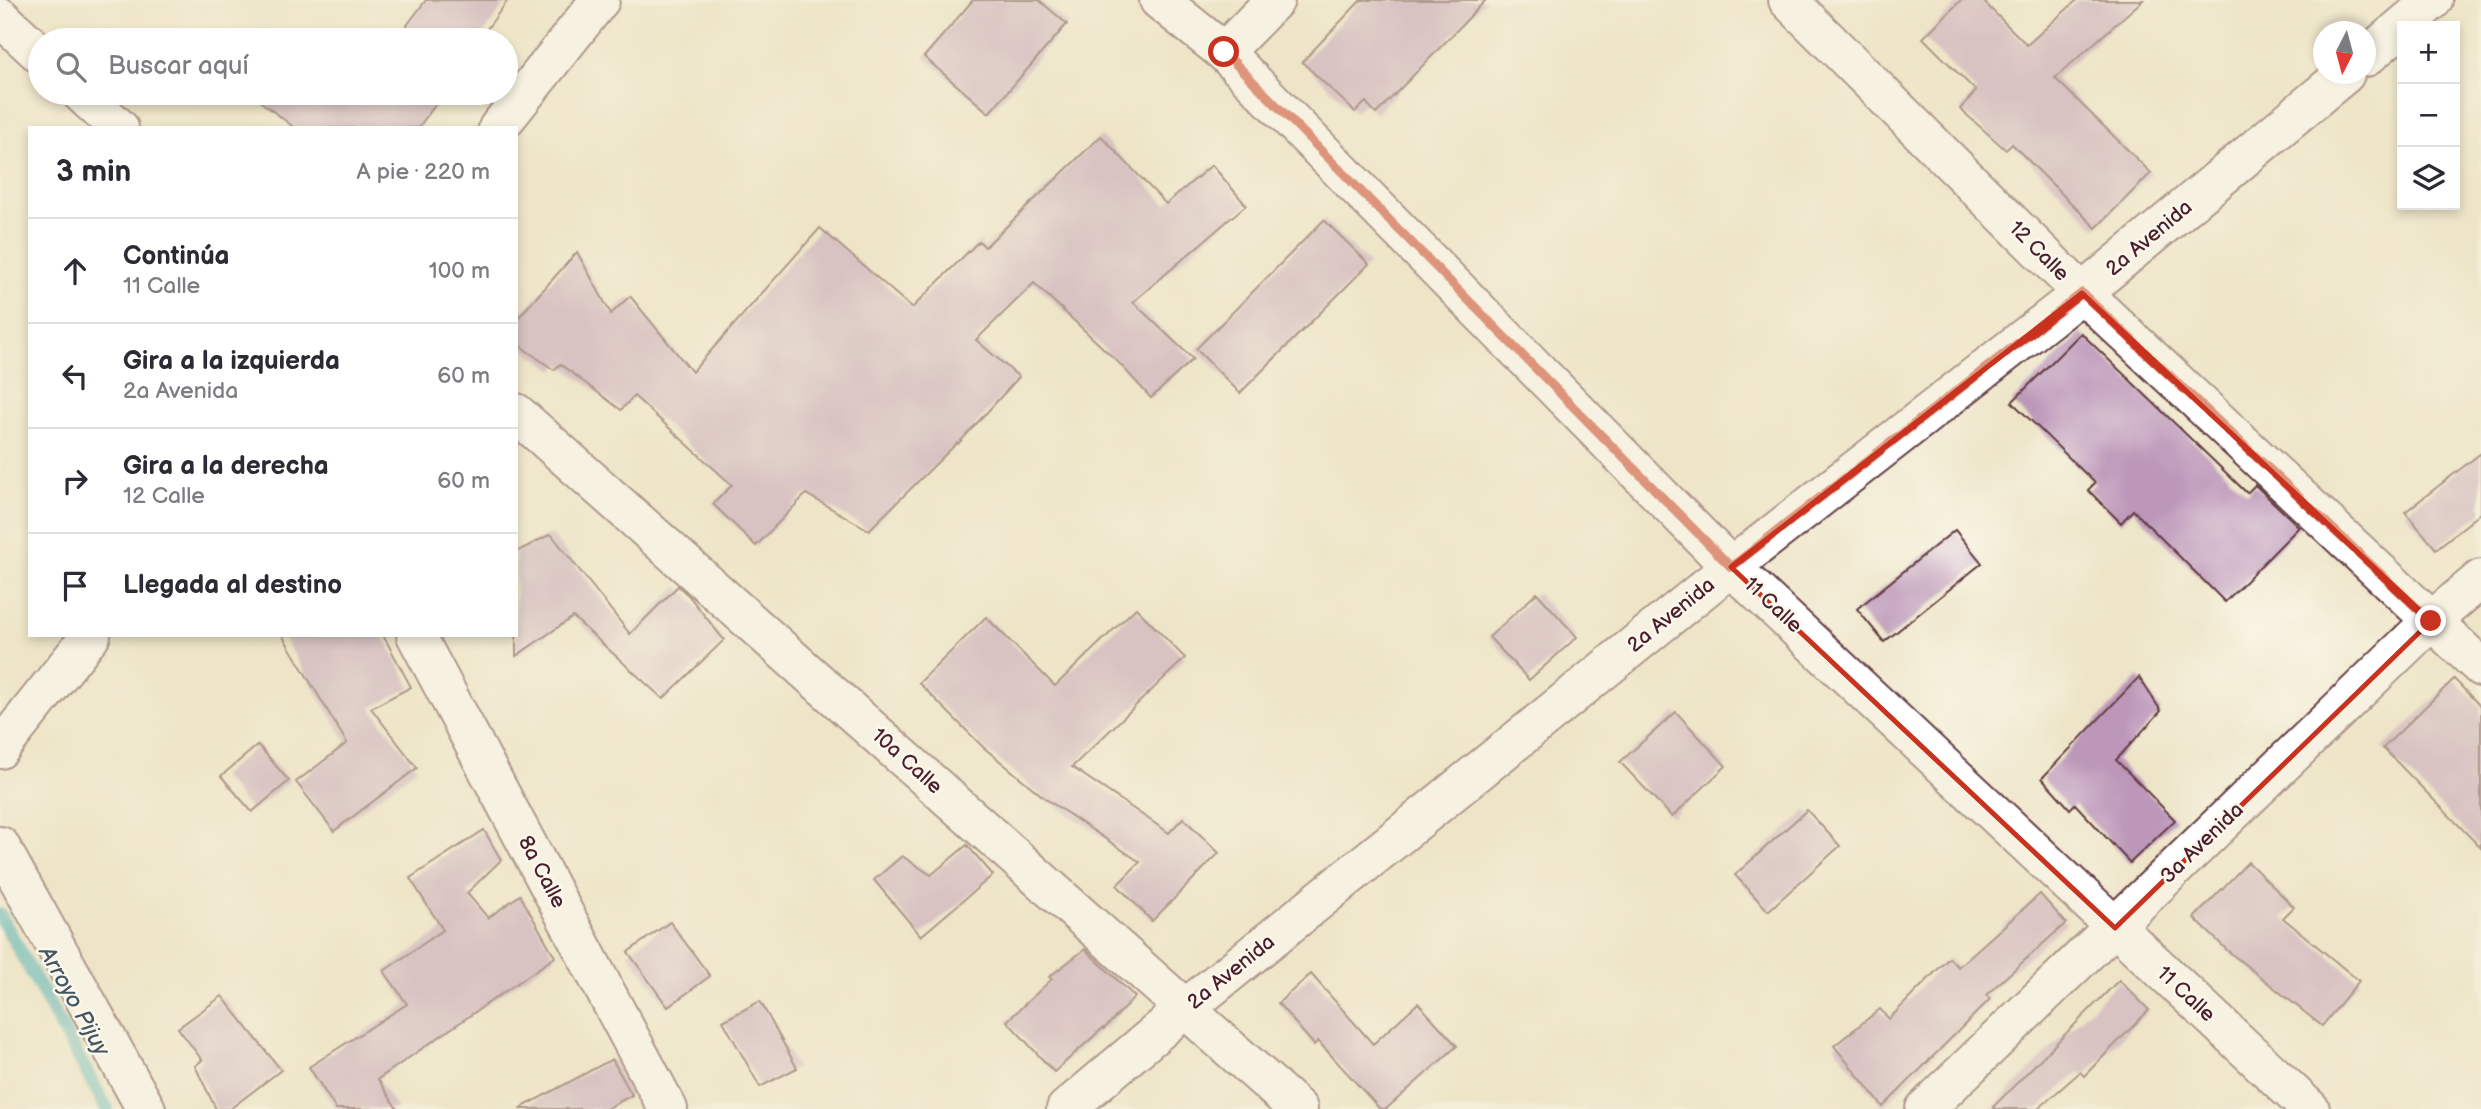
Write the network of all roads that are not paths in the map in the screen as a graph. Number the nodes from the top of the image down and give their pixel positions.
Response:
1 (600, 0) edge
2 (1160, 0) edge
3 (1275, 0) edge
4 (1788, 0) edge
5 (2433, 0) edge
6 (0, 17) edge
7 (28, 43) edge
8 (2376, 48) edge
9 (1224, 52) junction
10 (2333, 84) edge
11 (518, 103) edge
12 (94, 105) edge
13 (516, 105) edge
14 (117, 126) edge
15 (500, 126) edge
16 (2082, 293) junction
17 (518, 416) edge
18 (1731, 567) junction
19 (2481, 579) edge
20 (2431, 621) junction
21 (89, 637) edge
22 (417, 637) edge
23 (2481, 667) edge
24 (0, 749) edge
25 (0, 846) edge
26 (2115, 928) junction
27 (1186, 1008) junction
28 (146, 1109) edge
29 (668, 1109) edge
30 (1066, 1109) edge
31 (1298, 1109) edge
32 (1925, 1109) edge
33 (2309, 1109) edge

1 - 11 street
2 - 9 street, 11 Calle
3 - 9 street
4 - 16 street, 12 Calle
5 - 8 street
6 - 7 street
9 - 18 street, 11 Calle
10 - 16 street, 2a Avenida
12 - 14 street
13 - 15 street
16 - 18 street, 2a Avenida
16 - 20 street, 12 Calle
17 - 27 street, 10a Calle
18 - 26 street, 11 Calle
18 - 27 street, 2a Avenida
19 - 20 street, 3a Avenida
20 - 23 street, 12 Calle
20 - 26 street, 3a Avenida
21 - 24 street
22 - 29 street, 8a Calle
25 - 28 street
26 - 32 street, 3a Avenida
26 - 33 street, 11 Calle
27 - 30 street, 2a Avenida
27 - 31 street, 10a Calle

